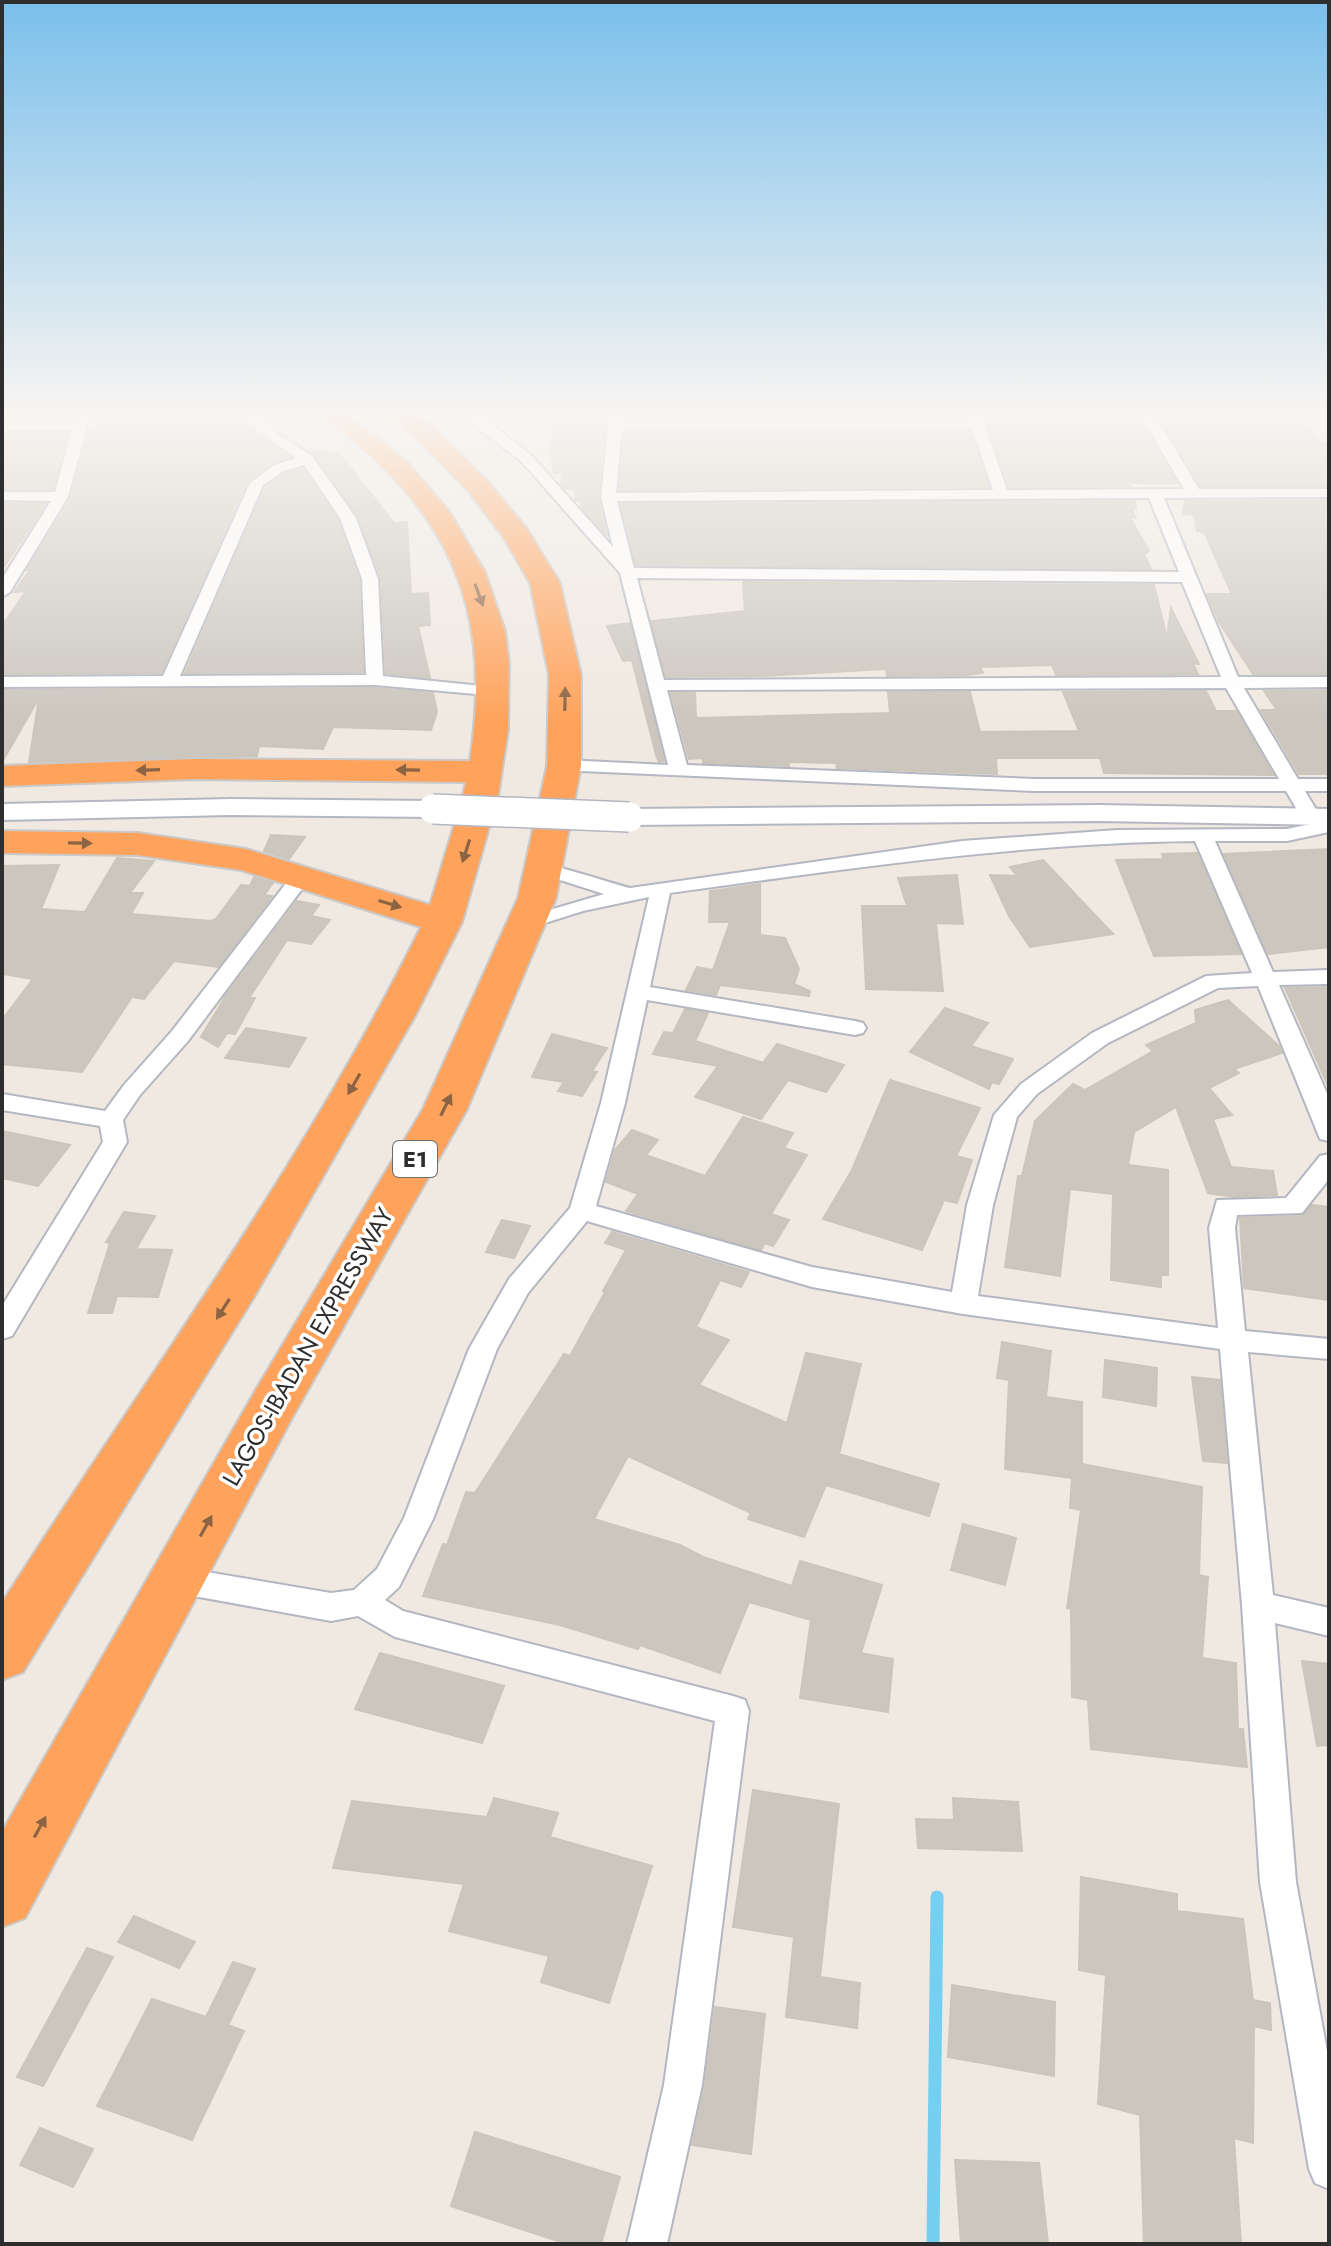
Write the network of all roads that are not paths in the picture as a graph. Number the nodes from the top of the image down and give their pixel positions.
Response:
1 (50, 514) edge
2 (242, 514) edge
3 (345, 514) edge
4 (435, 514) edge
5 (500, 514) edge
6 (576, 514) edge
7 (612, 514) edge
8 (1163, 514) edge
9 (628, 573) junction
10 (1189, 577) junction
11 (4, 587) edge
12 (375, 680) junction
13 (169, 681) junction
14 (1231, 681) junction
15 (2, 682) edge
16 (1329, 682) edge
17 (657, 685) junction
18 (492, 692) junction
19 (564, 766) junction
20 (486, 772) junction
21 (679, 772) junction
22 (2, 776) edge
23 (1288, 783) junction
24 (1329, 785) edge
25 (2, 812) edge
26 (1323, 820) edge
27 (1202, 834) junction
28 (2, 842) edge
29 (542, 868) junction
30 (301, 877) junction
31 (661, 888) junction
32 (630, 894) junction
33 (443, 922) junction
34 (526, 923) junction
35 (1329, 977) edge
36 (1264, 978) junction
37 (639, 992) junction
38 (855, 1028) dead end
39 (2, 1102) edge
40 (111, 1120) junction
41 (1329, 1133) edge
42 (1329, 1162) edge
43 (582, 1211) junction
44 (963, 1304) junction
45 (2, 1329) edge
46 (1232, 1340) junction
47 (1329, 1349) edge
48 (177, 1580) junction
49 (362, 1602) junction
50 (1258, 1605) junction
51 (1329, 1622) edge
52 (2, 1654) edge
53 (2, 1895) edge
54 (1329, 2169) edge
55 (647, 2244) edge

1 - 11 street
2 - 13 street
3 - 12 street
4 -> 18 highway
19 -> 5 highway, LAGOS-IBADAN EXPRESSWAY / E1
6 - 9 street
7 - 9 street
8 - 10 street
9 - 10 street
9 - 17 street
10 - 14 street
12 - 13 street
12 - 18 street
13 - 15 street
14 - 16 street
14 - 17 street
14 - 23 street
17 - 21 street
18 - 20 highway
19 - 21 street
19 - 29 highway, LAGOS-IBADAN EXPRESSWAY / E1
20 -> 22 highway
20 -> 33 highway
21 - 23 street
23 - 24 street
23 - 26 street
25 - 26 main road, bridge
26 - 27 street
27 - 31 street
27 - 36 street
28 -> 30 highway
29 - 32 street
29 - 34 highway, LAGOS-IBADAN EXPRESSWAY / E1
30 -> 33 highway
30 - 40 street
31 - 32 street
31 - 37 street
32 - 34 street
33 -> 52 highway
48 -> 34 highway, LAGOS-IBADAN EXPRESSWAY / E1
35 - 36 street
36 - 41 street
36 - 44 street
37 - 38 street
37 - 43 street
39 - 40 street
40 - 45 street
42 - 46 street
43 - 44 street
43 - 49 street
44 - 46 street
46 - 47 street
46 - 50 street
48 - 49 street
53 -> 48 highway, LAGOS-IBADAN EXPRESSWAY / E1
49 - 55 street
50 - 51 street
50 - 54 street

